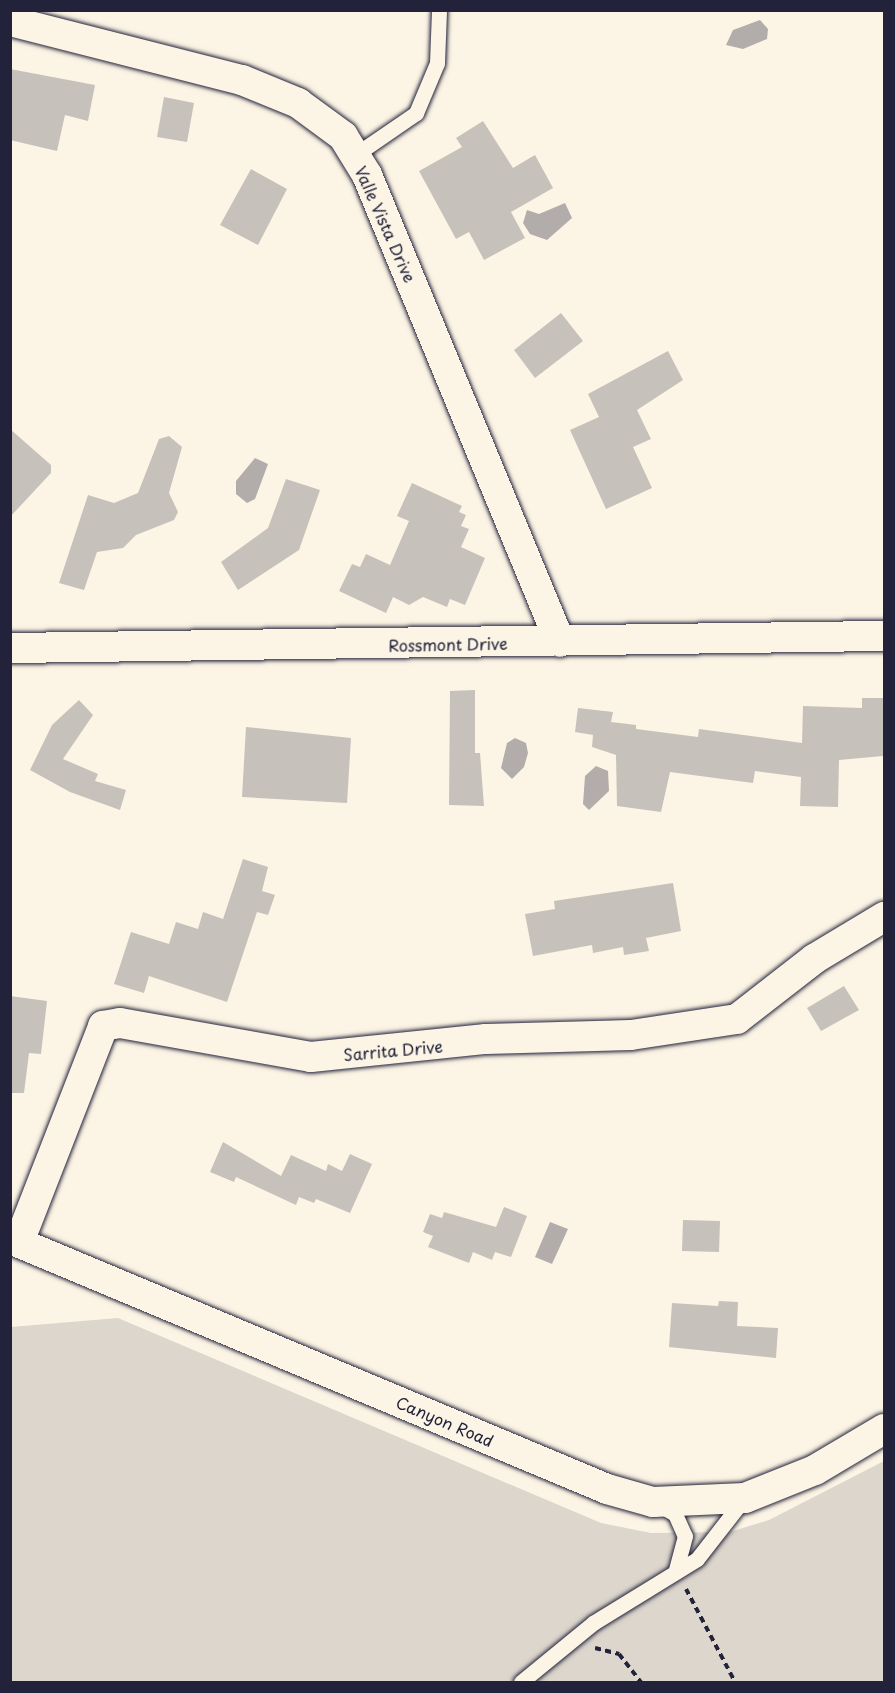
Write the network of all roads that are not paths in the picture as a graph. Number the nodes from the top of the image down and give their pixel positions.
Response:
1 (439, 10) edge
2 (10, 21) edge
3 (355, 155) junction
4 (885, 636) edge
5 (560, 642) junction
6 (10, 648) edge
7 (885, 917) edge
8 (15, 1240) edge
9 (885, 1429) edge
10 (745, 1498) junction
11 (653, 1502) junction
12 (676, 1570) junction
13 (521, 1683) edge

1 - 3 lane
2 - 3 street, Valle Vista Drive
3 - 5 street, Valle Vista Drive
4 - 5 street, Rossmont Drive
5 - 6 street, Rossmont Drive
7 - 8 street, Sarrita Drive
8 - 11 street, Canyon Road
9 - 10 street, Canyon Road
10 - 11 street, Canyon Road
10 - 12 lane
11 - 12 lane
12 - 13 lane

